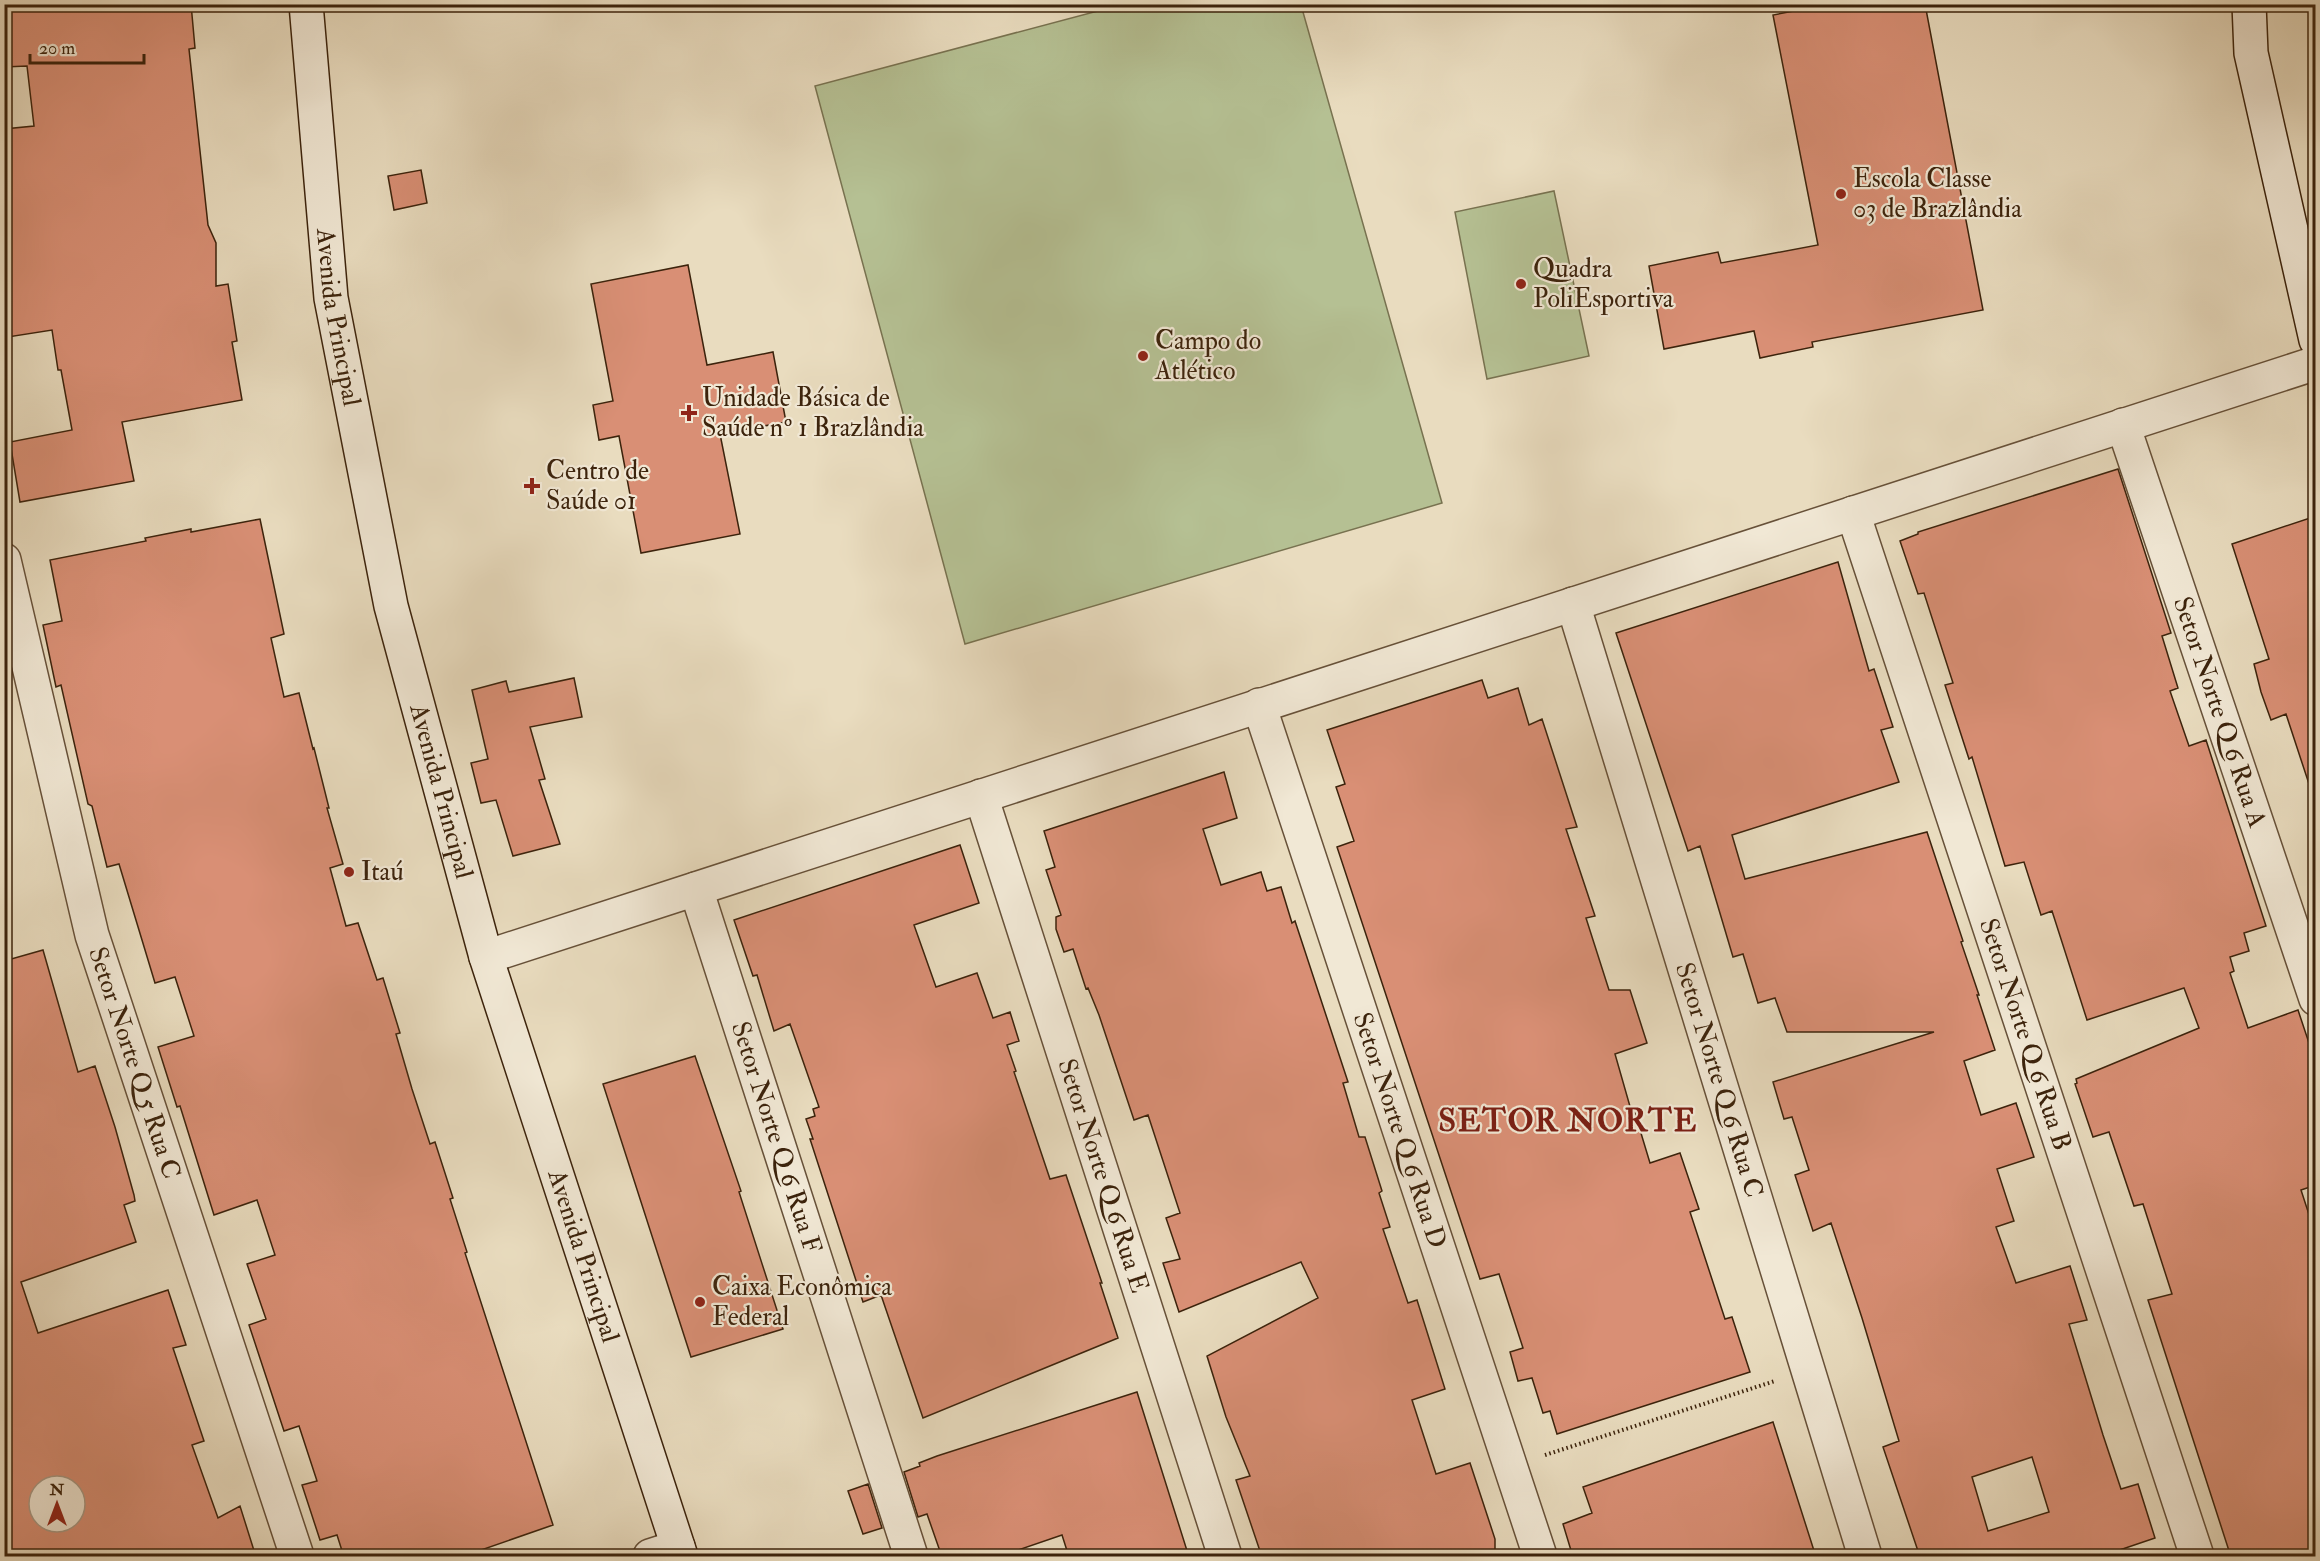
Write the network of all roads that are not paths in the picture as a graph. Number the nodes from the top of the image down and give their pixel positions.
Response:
1 (306, 4) edge
2 (2249, 4) edge
3 (2316, 340) edge
4 (2316, 363) edge
5 (2123, 425) junction
6 (1853, 513) junction
7 (4, 560) edge
8 (1573, 604) junction
9 (1259, 705) junction
10 (981, 796) junction
11 (696, 889) junction
12 (486, 957) junction
13 (2316, 999) edge
14 (669, 1553) edge
15 (297, 1557) edge
16 (911, 1557) edge
17 (1225, 1557) edge
18 (1540, 1557) edge
19 (1865, 1557) edge
20 (2197, 1557) edge

1 - 12 street, Avenida Principal
2 - 3 street
4 - 5 street
5 - 6 street
5 - 13 street, Setor Norte Q 6 Rua A
6 - 8 street
6 - 20 street, Setor Norte Q 6 Rua B
7 - 15 street, Setor Norte Q 5 Rua C
8 - 9 street
8 - 19 street, Setor Norte Q 6 Rua C
9 - 10 street
9 - 18 street, Setor Norte Q 6 Rua D
10 - 11 street
10 - 17 street, Setor Norte Q 6 Rua E
11 - 12 street
11 - 16 street, Setor Norte Q 6 Rua F
12 - 14 street, Avenida Principal

